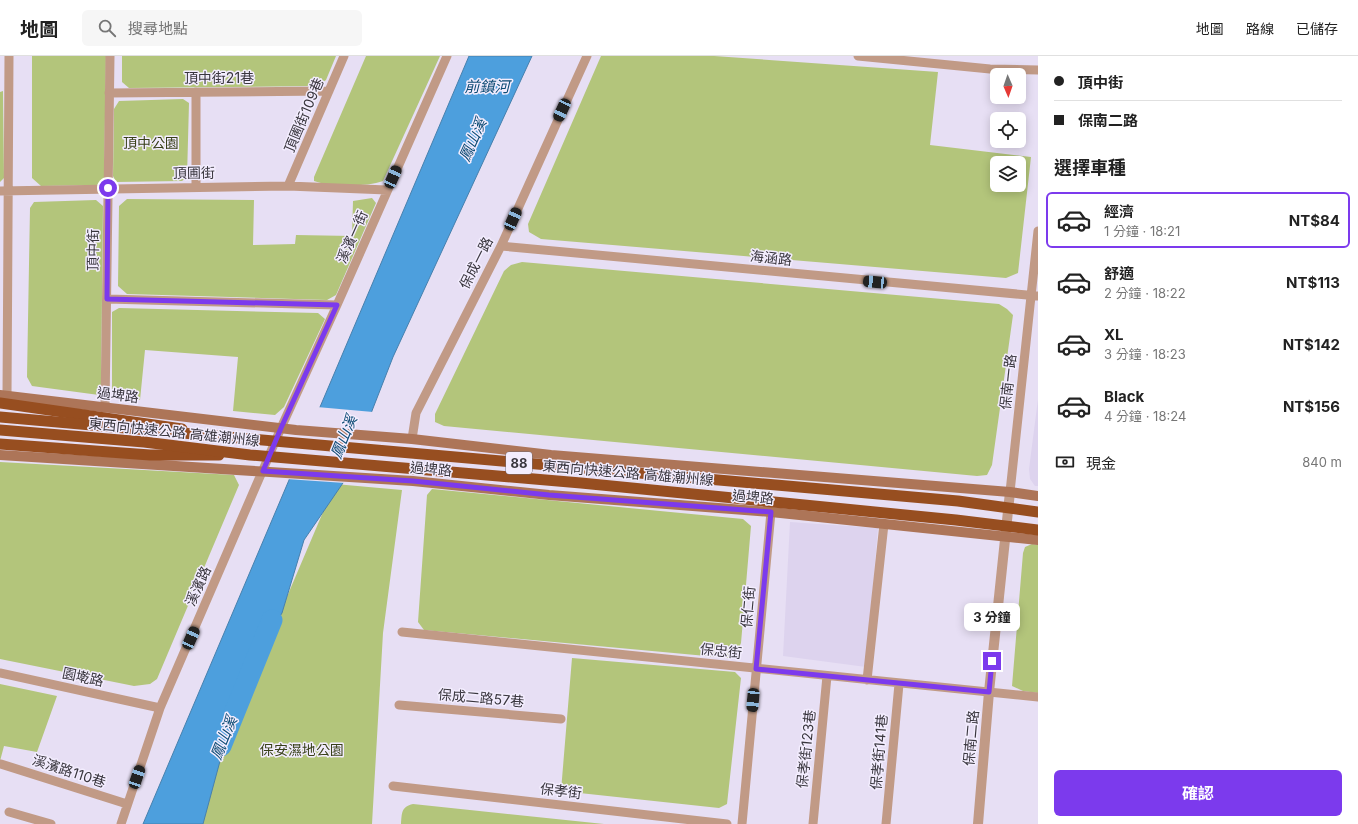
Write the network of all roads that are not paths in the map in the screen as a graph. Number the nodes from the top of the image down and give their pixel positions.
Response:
1 (9, 56) edge
2 (110, 56) edge
3 (344, 56) edge
4 (447, 56) edge
5 (587, 56) edge
6 (858, 56) edge
7 (1038, 70) edge
8 (330, 91) junction
9 (196, 92) junction
10 (109, 93) junction
11 (288, 186) junction
12 (196, 187) junction
13 (108, 188) junction
14 (387, 190) junction
15 (4, 191) edge
16 (1038, 231) edge
17 (501, 246) junction
18 (1034, 296) edge
19 (107, 299) junction
20 (337, 305) junction
21 (2, 398) edge
22 (105, 408) junction
23 (0, 417) edge
24 (281, 428) junction
25 (0, 430) edge
26 (412, 439) junction
27 (254, 440) junction
28 (0, 444) edge
29 (0, 455) edge
30 (250, 455) junction
31 (263, 471) junction
32 (1010, 492) junction
33 (1038, 496) edge
34 (771, 512) junction
35 (1038, 512) edge
36 (884, 524) junction
37 (1038, 530) edge
38 (1005, 535) junction
39 (1038, 540) edge
40 (402, 632) dead end
41 (756, 669) junction
42 (0, 673) edge
43 (827, 676) junction
44 (867, 680) junction
45 (899, 684) junction
46 (989, 692) junction
47 (1038, 697) edge
48 (399, 705) dead end
49 (160, 708) junction
50 (561, 719) dead end
51 (1, 764) dead end
52 (393, 786) dead end
53 (127, 804) junction
54 (9, 812) dead end
55 (51, 824) edge
56 (121, 824) edge
57 (727, 824) edge
58 (742, 824) edge
59 (813, 824) edge
60 (886, 824) edge
61 (978, 824) edge

1 - 15 street
2 - 10 street, 頂中街
3 - 8 street, 頂圃街109巷
4 - 14 street, 溪濱一街
5 - 17 street, 保成一路
6 - 7 street
8 - 9 street, 頂中街21巷
8 - 11 street, 頂圃街109巷
9 - 10 street, 頂中街21巷
9 - 12 street
10 - 13 street, 頂中街
11 - 12 street, 頂圃街
11 - 14 street, 頂圃街
12 - 13 street, 頂圃街
13 - 15 street, 頂圃街
13 - 19 street, 頂中街
14 - 20 street, 溪濱一街
15 - 21 street
16 - 18 street, 保南一路
17 - 18 street, 海涵路
17 - 26 street, 保成一路
18 - 32 street, 保南一路
19 - 20 street
19 - 22 street, 頂中街
20 - 24 street, 溪濱一街
21 - 22 main road, 過埤路
21 - 27 highway, bridge
22 - 24 main road, 過埤路
23 - 27 highway, 東西向快速公路 高雄潮州線 / 88, bridge
24 - 26 main road, 過埤路
24 - 31 street, 溪濱路
25 - 30 highway, 東西向快速公路 高雄潮州線 / 88, bridge
26 - 32 main road, 過埤路
27 - 35 highway, 東西向快速公路 高雄潮州線 / 88, bridge
28 - 30 highway, bridge
29 - 31 main road
30 - 37 highway, 東西向快速公路 高雄潮州線 / 88, bridge
31 - 34 main road, 過埤路
31 - 49 street, 溪濱路
32 - 33 main road, 過埤路
32 - 38 street, 保南一路
34 - 36 main road, 過埤路
34 - 41 street, 保仁街
36 - 38 main road, 過埤路
36 - 44 street
38 - 39 main road, 過埤路
38 - 46 street, 保南二路
40 - 41 street, 保忠街
41 - 43 street, 保忠街
41 - 58 street, 保仁街
42 - 49 street, 園墘路
43 - 44 street, 保忠街
43 - 59 street, 保孝街123巷
44 - 45 street, 保忠街
45 - 46 street, 保忠街
45 - 60 street, 保孝街141巷
46 - 47 street, 保忠街
46 - 61 street, 保南二路
48 - 50 street, 保成二路57巷
49 - 53 street, 溪濱路
51 - 53 street, 溪濱路110巷
52 - 57 street, 保孝街
53 - 56 street, 溪濱路
54 - 55 street

